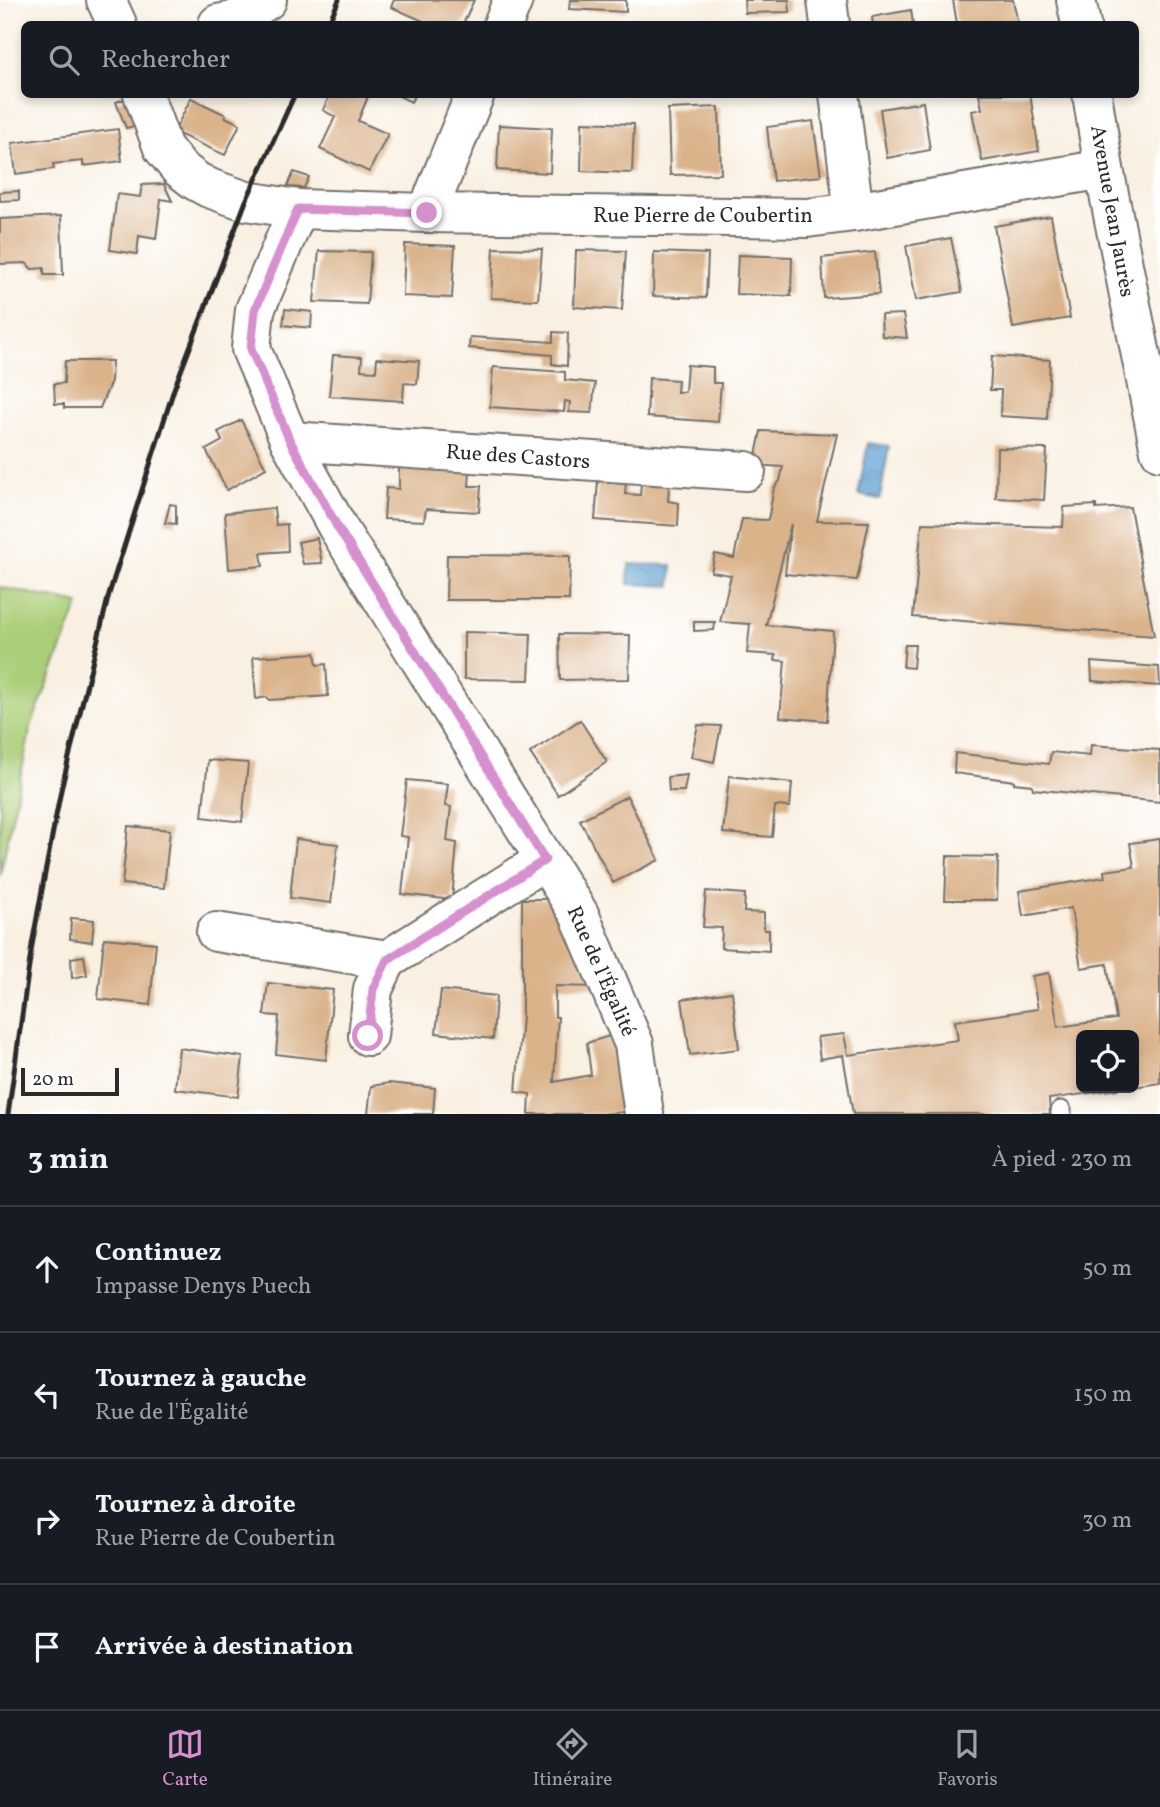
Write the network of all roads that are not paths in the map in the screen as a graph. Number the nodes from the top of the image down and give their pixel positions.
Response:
1 (106, 0) edge
2 (267, 0) edge
3 (513, 0) edge
4 (827, 0) edge
5 (1076, 0) edge
6 (116, 21) edge
7 (234, 21) edge
8 (504, 21) edge
9 (830, 21) edge
10 (1080, 21) edge
11 (145, 98) edge
12 (473, 98) edge
13 (840, 98) edge
14 (1093, 98) edge
15 (1104, 169) junction
16 (298, 209) junction
17 (854, 212) junction
18 (427, 213) junction
19 (290, 441) junction
20 (1160, 451) edge
21 (746, 471) dead end
22 (545, 860) junction
23 (216, 932) dead end
24 (387, 960) junction
25 (368, 1036) dead end
26 (643, 1114) edge

1 - 6 street
2 - 7 street
3 - 8 street
4 - 9 street
5 - 10 street
11 - 16 street, Rue Pierre de Coubertin
12 - 18 street
13 - 17 street
14 - 15 street, Avenue Jean Jaurès
15 - 17 street, Rue Pierre de Coubertin
15 - 20 street, Avenue Jean Jaurès
16 - 18 street, Rue Pierre de Coubertin
16 - 19 street, Rue de l'Égalité
17 - 18 street, Rue Pierre de Coubertin
19 - 21 street, Rue des Castors
19 - 22 street, Rue de l'Égalité
22 - 24 street
22 - 26 street, Rue de l'Égalité
23 - 24 street
24 - 25 street

